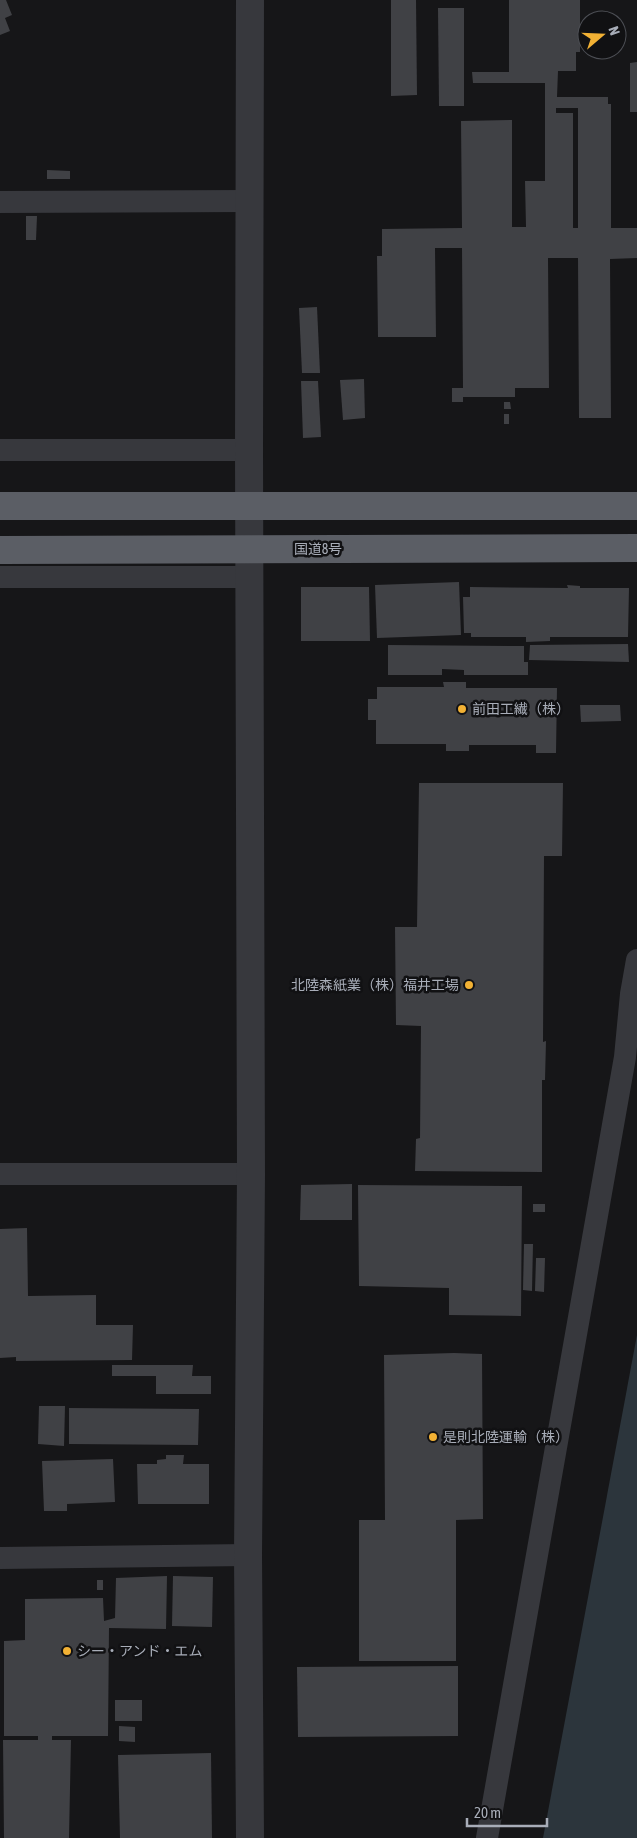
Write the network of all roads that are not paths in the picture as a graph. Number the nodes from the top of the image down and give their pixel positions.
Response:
1 (250, 0) edge
2 (250, 201) junction
3 (0, 202) edge
4 (0, 450) edge
5 (249, 450) junction
6 (0, 506) edge
7 (637, 506) edge
8 (637, 548) edge
9 (0, 550) edge
10 (0, 577) edge
11 (250, 577) junction
12 (637, 960) edge
13 (0, 1174) edge
14 (251, 1174) junction
15 (248, 1555) junction
16 (0, 1558) edge
17 (250, 1838) edge
18 (487, 1838) edge

1 - 2 street
2 - 3 street
2 - 5 street
4 - 5 street
5 - 11 street
6 - 7 highway, bridge
8 - 9 highway, 国道8号, bridge
10 - 11 street
11 - 14 street
12 - 18 street
13 - 14 street
14 - 15 street
15 - 16 street
15 - 17 street

